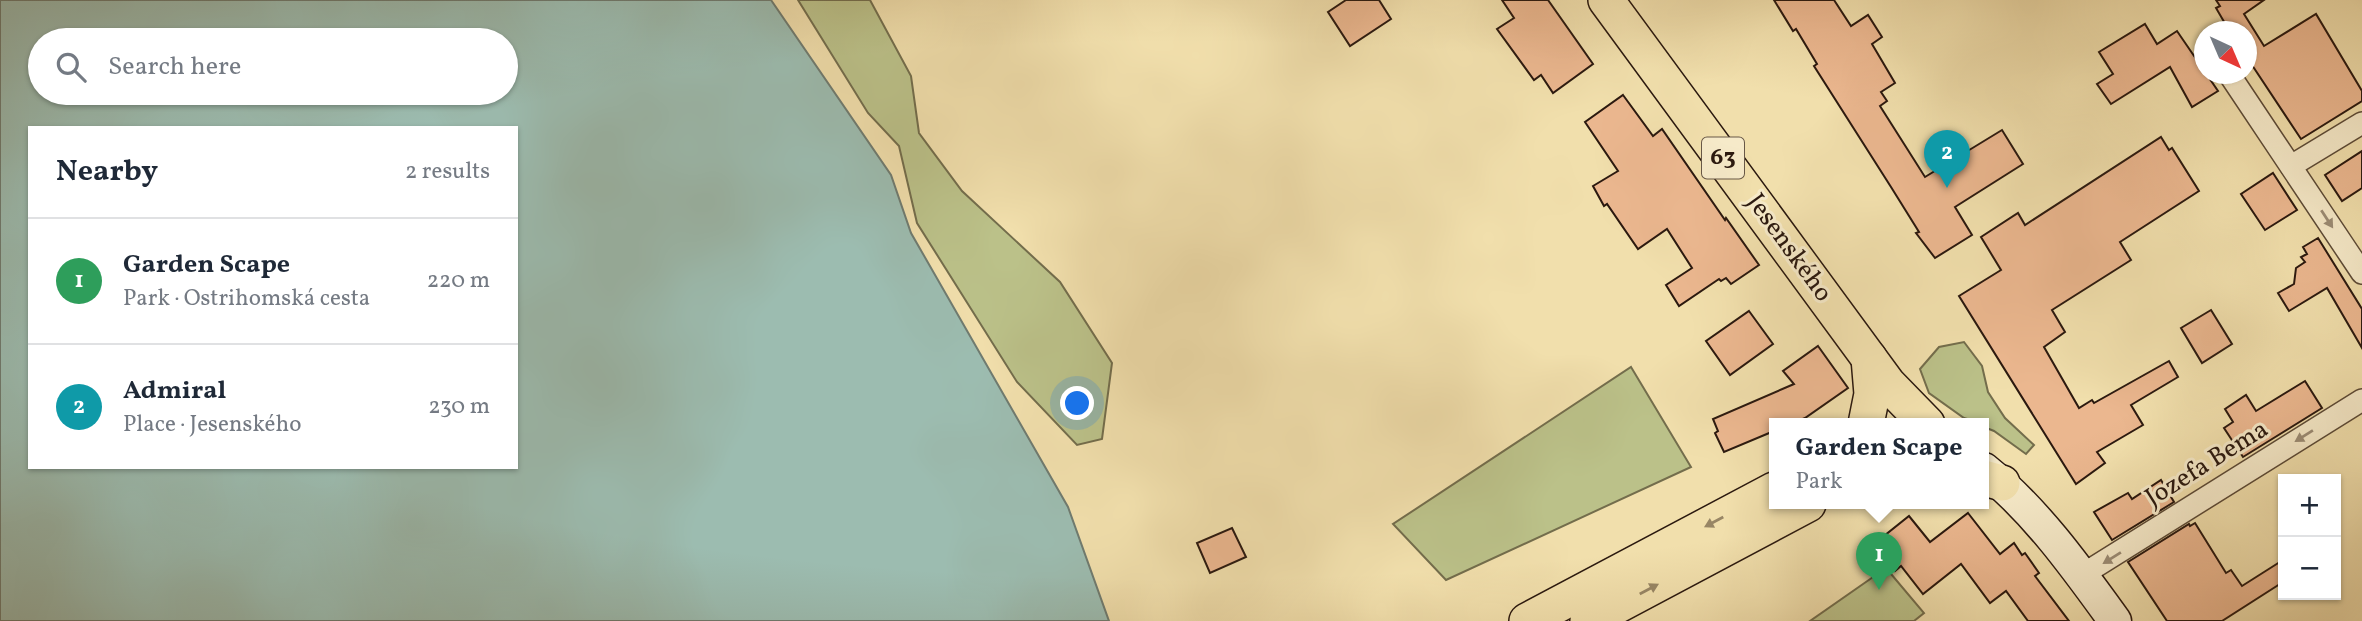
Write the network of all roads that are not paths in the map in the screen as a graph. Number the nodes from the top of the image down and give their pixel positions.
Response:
1 (1606, 0) edge
2 (2236, 84) edge
3 (2362, 123) edge
4 (2291, 166) junction
5 (2362, 273) edge
6 (1869, 358) junction
7 (2362, 400) edge
8 (1867, 418) edge
9 (1921, 418) edge
10 (1990, 477) edge
11 (1769, 493) edge
12 (1799, 509) edge
13 (2082, 575) junction
14 (1527, 621) edge
15 (1588, 621) edge
16 (2115, 621) edge

1 - 6 main road, Jesenského / 63
2 - 4 street
3 - 4 street
4 -> 5 street
6 - 8 main road
6 - 9 main road, Jesenského / 63
7 -> 13 street, Jozefa Bema
10 - 13 street
11 -> 14 main road
15 -> 12 main road
13 - 16 street

